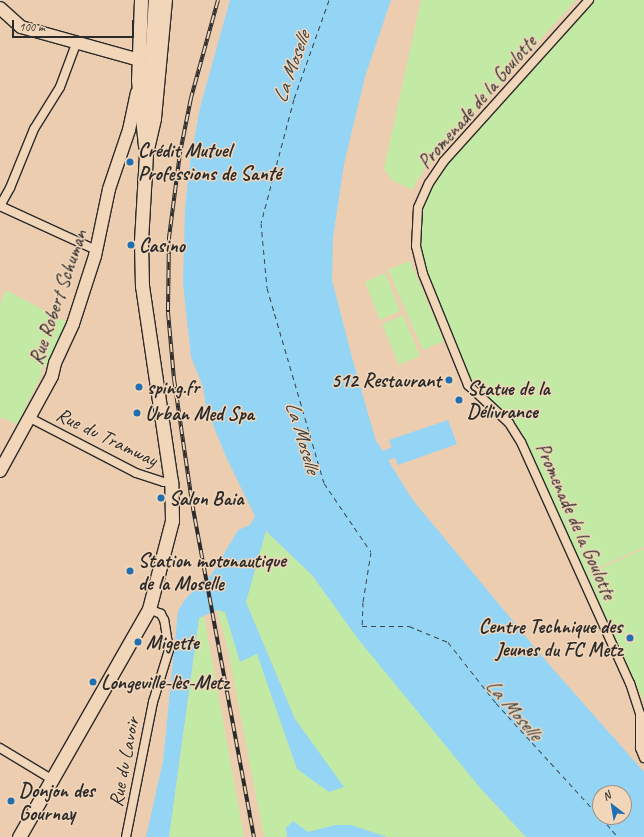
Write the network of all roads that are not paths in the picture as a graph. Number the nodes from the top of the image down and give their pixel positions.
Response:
1 (141, 0) edge
2 (155, 0) edge
3 (165, 0) edge
4 (589, 0) edge
5 (0, 8) edge
6 (76, 44) junction
7 (139, 60) junction
8 (138, 80) junction
9 (146, 153) junction
10 (0, 206) edge
11 (94, 249) junction
12 (30, 418) junction
13 (2, 463) edge
14 (171, 482) junction
15 (149, 608) junction
16 (0, 748) edge
17 (644, 758) edge
18 (53, 780) junction
19 (19, 837) edge
20 (126, 837) edge

1 - 7 main road
2 - 9 street
3 - 9 main road
4 - 17 street, Promenade de la Goulotte
5 - 6 street
6 - 7 street
6 - 10 street
7 - 8 main road
8 - 9 main road
8 - 11 street, Rue Robert Schuman
9 - 14 main road
10 - 11 street
11 - 12 street, Rue Robert Schuman
12 - 13 street, Rue Robert Schuman
12 - 14 street, Rue du Tramway
14 - 15 main road
15 - 18 main road
15 - 20 street, Rue du Lavoir
16 - 18 street
18 - 19 main road

